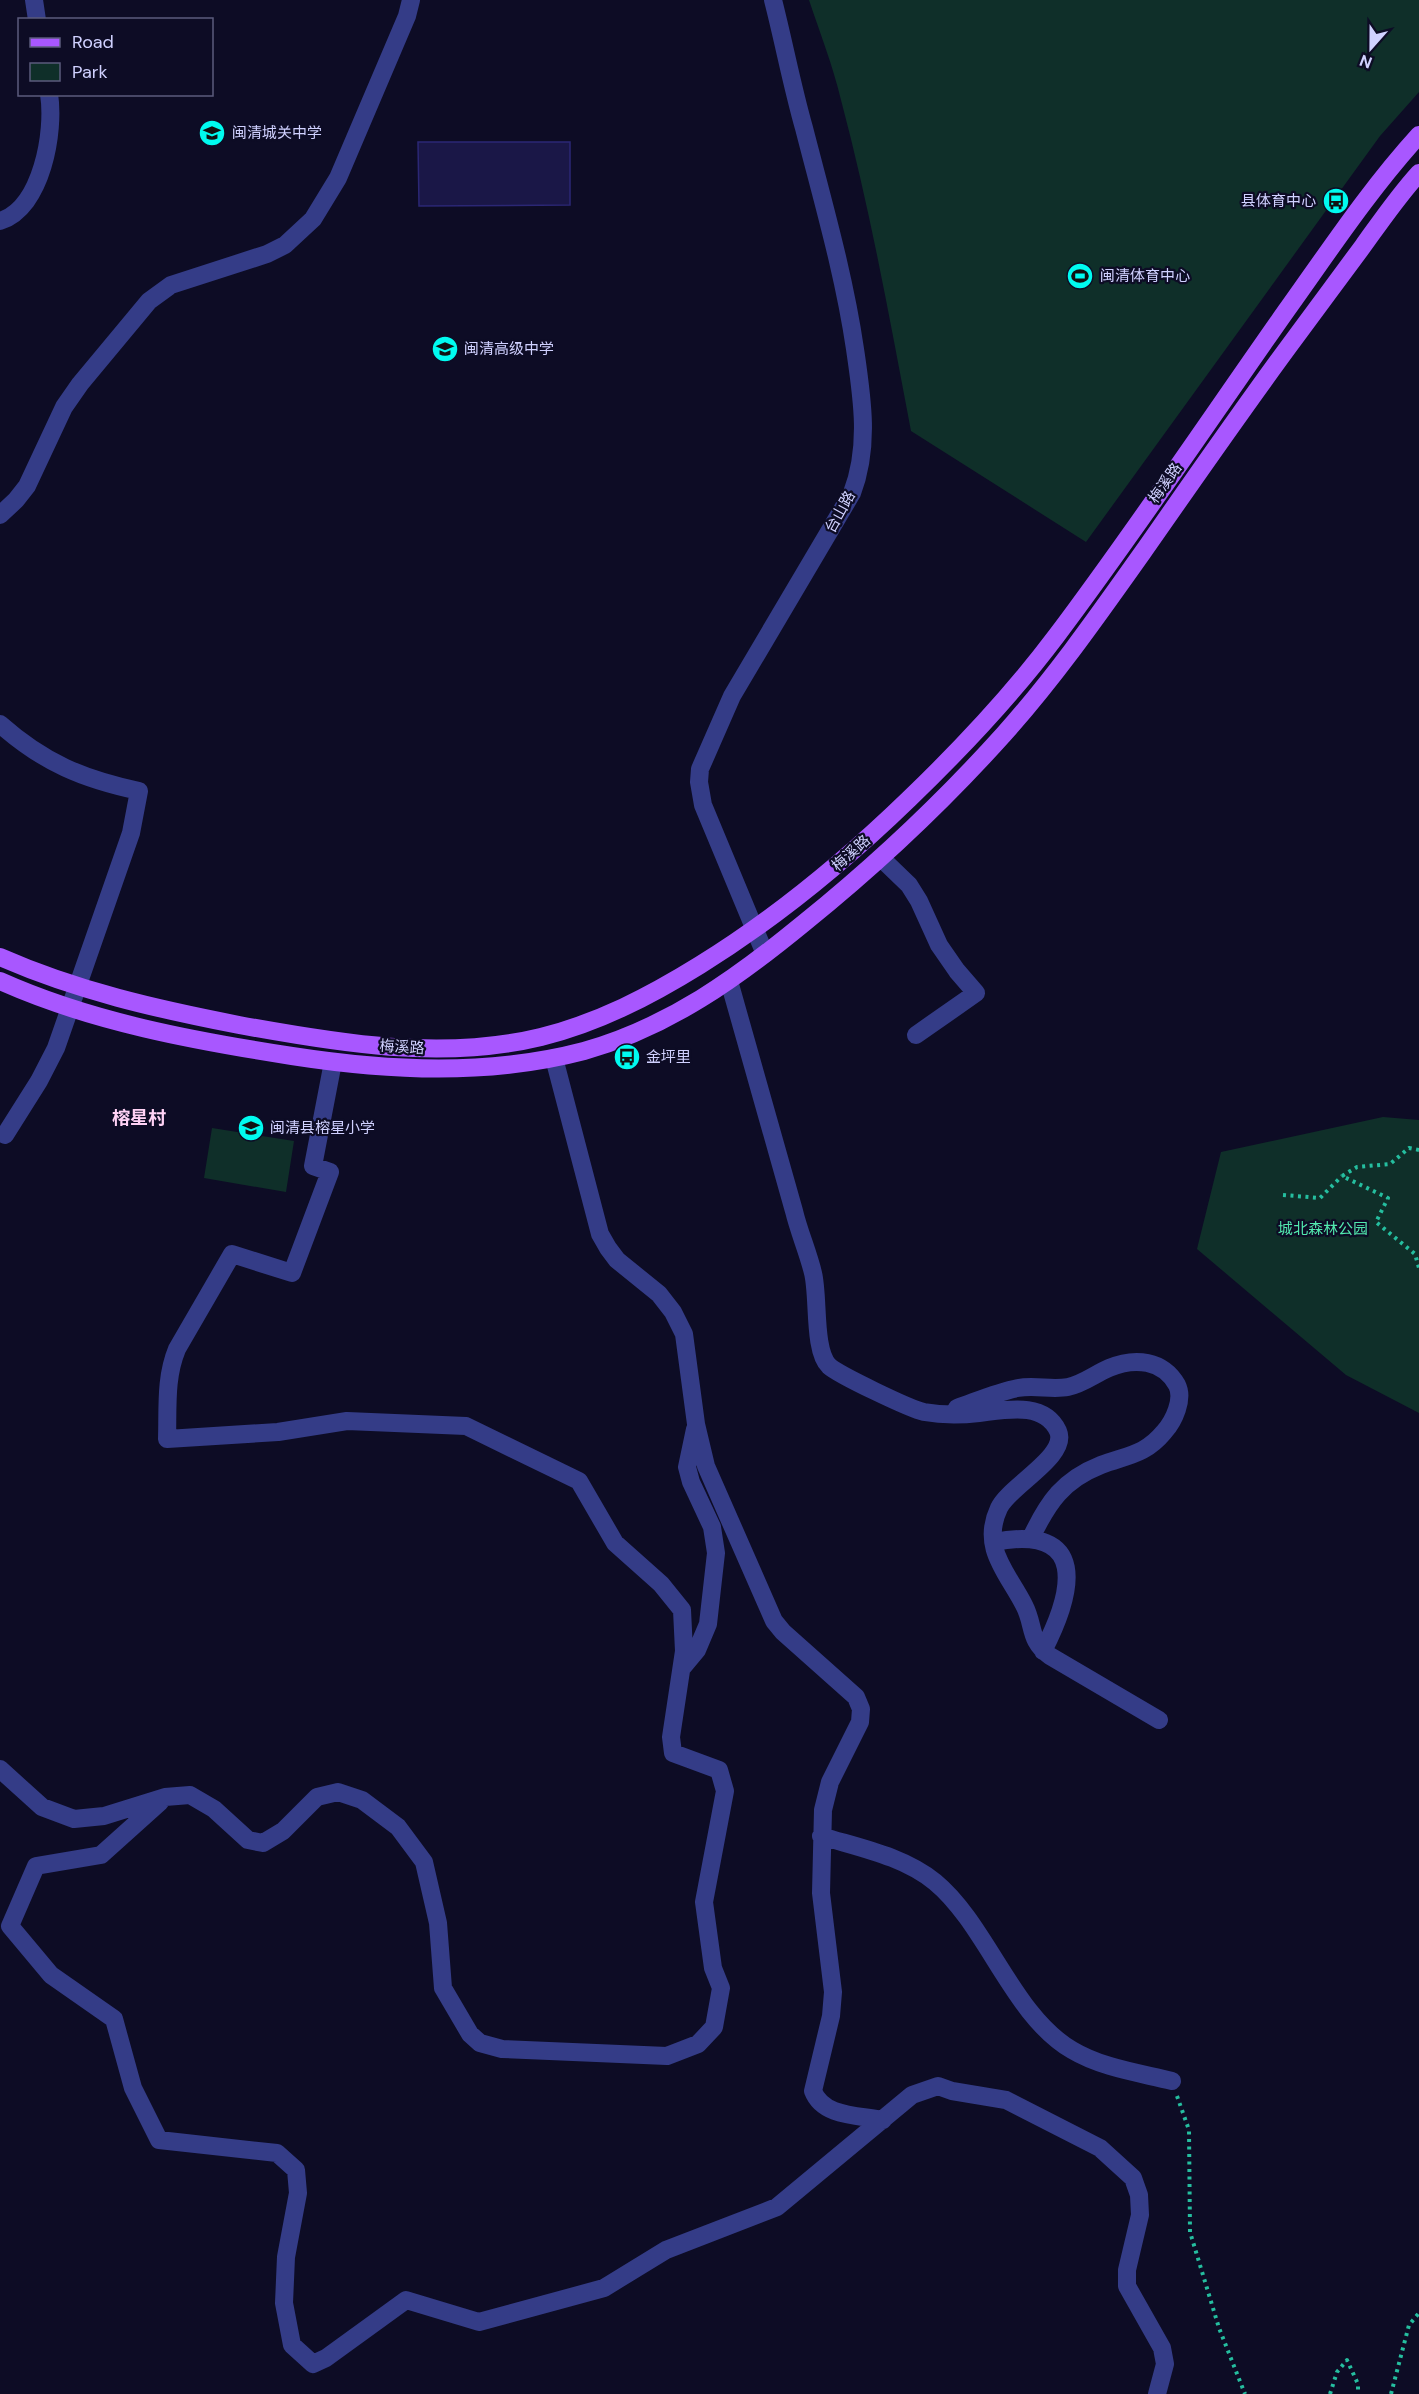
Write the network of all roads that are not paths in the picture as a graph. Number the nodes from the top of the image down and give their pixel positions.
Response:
1 (34, 0) edge
2 (411, 0) edge
3 (773, 0) edge
4 (37, 18) edge
5 (49, 96) edge
6 (1419, 135) edge
7 (1419, 174) edge
8 (0, 221) edge
9 (0, 515) edge
10 (0, 724) edge
11 (881, 858) junction
12 (754, 929) junction
13 (765, 954) junction
14 (0, 957) edge
15 (0, 981) edge
16 (729, 981) junction
17 (77, 987) junction
18 (70, 1009) junction
19 (916, 1035) dead end
20 (554, 1058) junction
21 (333, 1062) junction
22 (5, 1135) dead end
23 (942, 1413) junction
24 (696, 1424) junction
25 (1031, 1538) junction
26 (994, 1542) junction
27 (1043, 1651) junction
28 (682, 1668) junction
29 (1159, 1720) dead end
30 (0, 1769) edge
31 (165, 1797) junction
32 (821, 1836) junction
33 (1172, 2081) road end
34 (883, 2120) junction
35 (1157, 2394) edge

1 - 4 street
2 - 9 street
3 - 12 street, 台山路
5 - 8 street
6 - 12 main road, 梅溪路
7 - 11 main road, 梅溪路
10 - 17 street
11 - 13 main road, 梅溪路
11 - 19 street
12 - 13 street, 台山路
12 - 17 main road, 梅溪路
13 - 16 main road, 梅溪路
14 - 17 main road, 梅溪路
15 - 18 main road, 梅溪路
16 - 20 main road, 梅溪路
16 - 23 street
17 - 18 street
18 - 21 main road, 梅溪路
18 - 22 street
20 - 21 main road, 梅溪路
20 - 24 street
21 - 28 street
23 - 25 street
23 - 26 street
24 - 28 street
24 - 32 street
25 - 26 street
25 - 27 street
26 - 27 street
27 - 29 street
28 - 31 street
30 - 31 street
31 - 34 street
32 - 33 street
32 - 34 street
34 - 35 street

